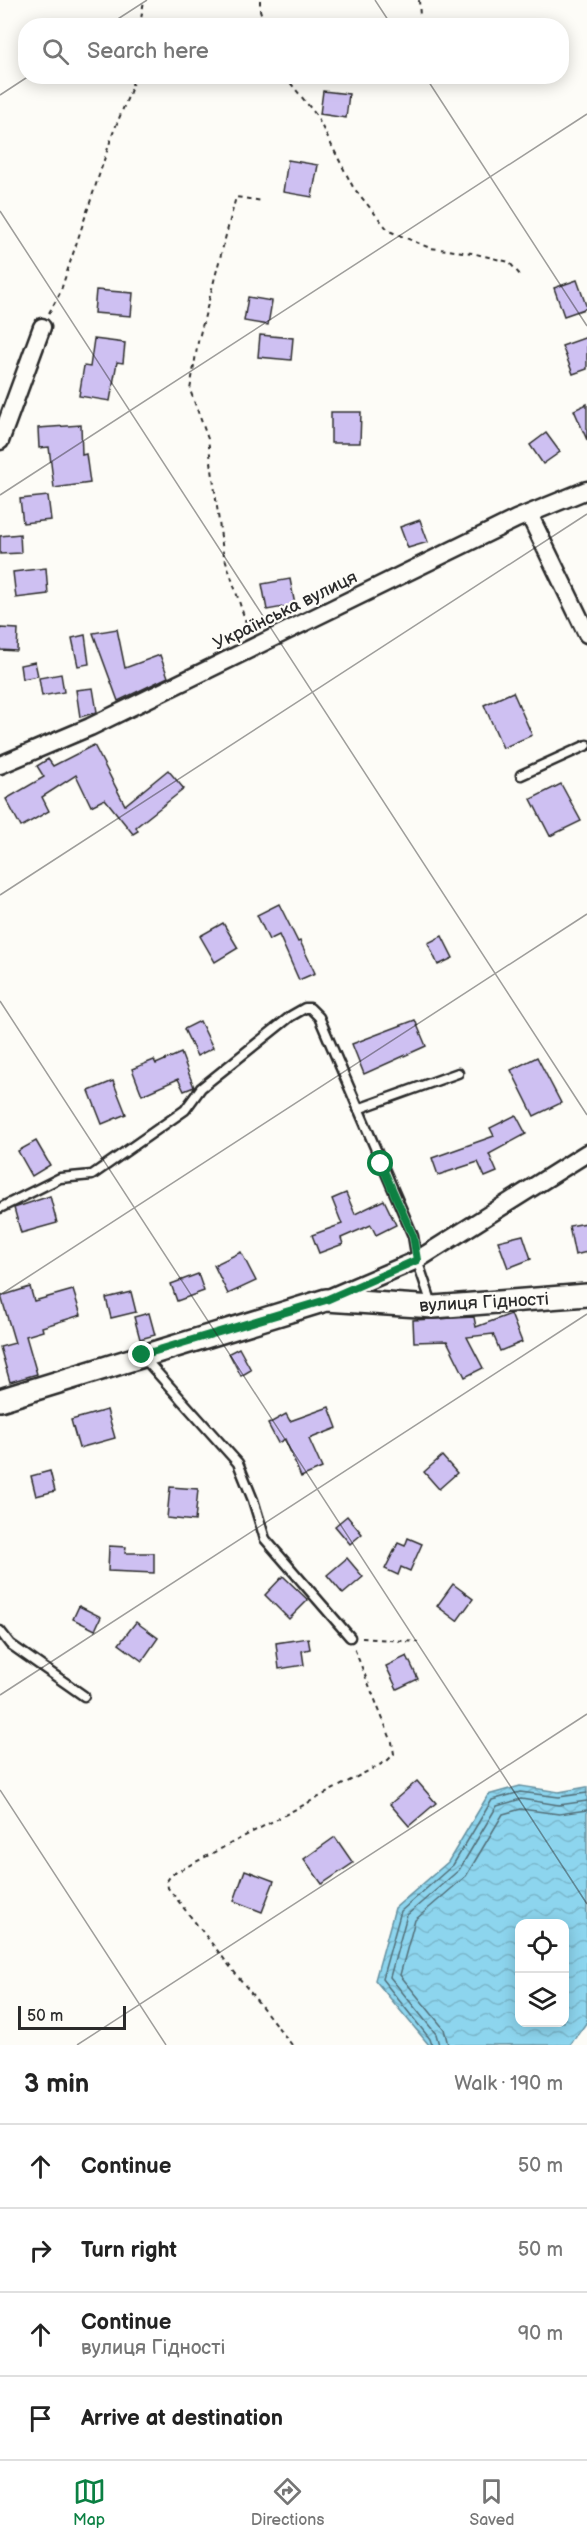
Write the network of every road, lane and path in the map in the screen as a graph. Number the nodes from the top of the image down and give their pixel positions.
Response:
1 (144, 0) edge
2 (260, 0) edge
3 (419, 0) edge
4 (420, 17) dead end
5 (141, 18) edge
6 (262, 18) edge
7 (132, 84) edge
8 (291, 84) edge
9 (263, 201) dead end
10 (521, 276) dead end
11 (42, 327) joint
12 (0, 441) edge
13 (587, 490) edge
14 (529, 514) junction
15 (587, 634) edge
16 (254, 646) junction
17 (587, 745) edge
18 (0, 765) edge
19 (520, 775) dead end
20 (458, 1073) dead end
21 (358, 1109) junction
22 (587, 1154) edge
23 (0, 1208) edge
24 (417, 1260) junction
25 (587, 1295) edge
26 (326, 1300) junction
27 (434, 1307) junction
28 (142, 1355) junction
29 (0, 1400) edge
30 (0, 1631) edge
31 (350, 1637) junction
32 (418, 1642) dead end
33 (84, 1696) dead end
34 (292, 2045) edge

1 - 5 path
2 - 6 path
3 - 4 path
7 - 11 path
8 - 10 path
9 - 16 path
11 - 12 street
13 - 14 street, Українська вулиця
14 - 15 street
14 - 16 street, Українська вулиця
16 - 18 street, Українська вулиця
17 - 19 lane
20 - 21 lane
21 - 23 lane
21 - 24 lane
22 - 24 street
24 - 26 street
24 - 27 lane
25 - 27 street, вулиця Гідності
26 - 27 street, вулиця Гідності
26 - 28 street, вулиця Гідності
28 - 29 street, вулиця Гідності
28 - 31 lane
30 - 33 lane
31 - 32 path
31 - 34 path

